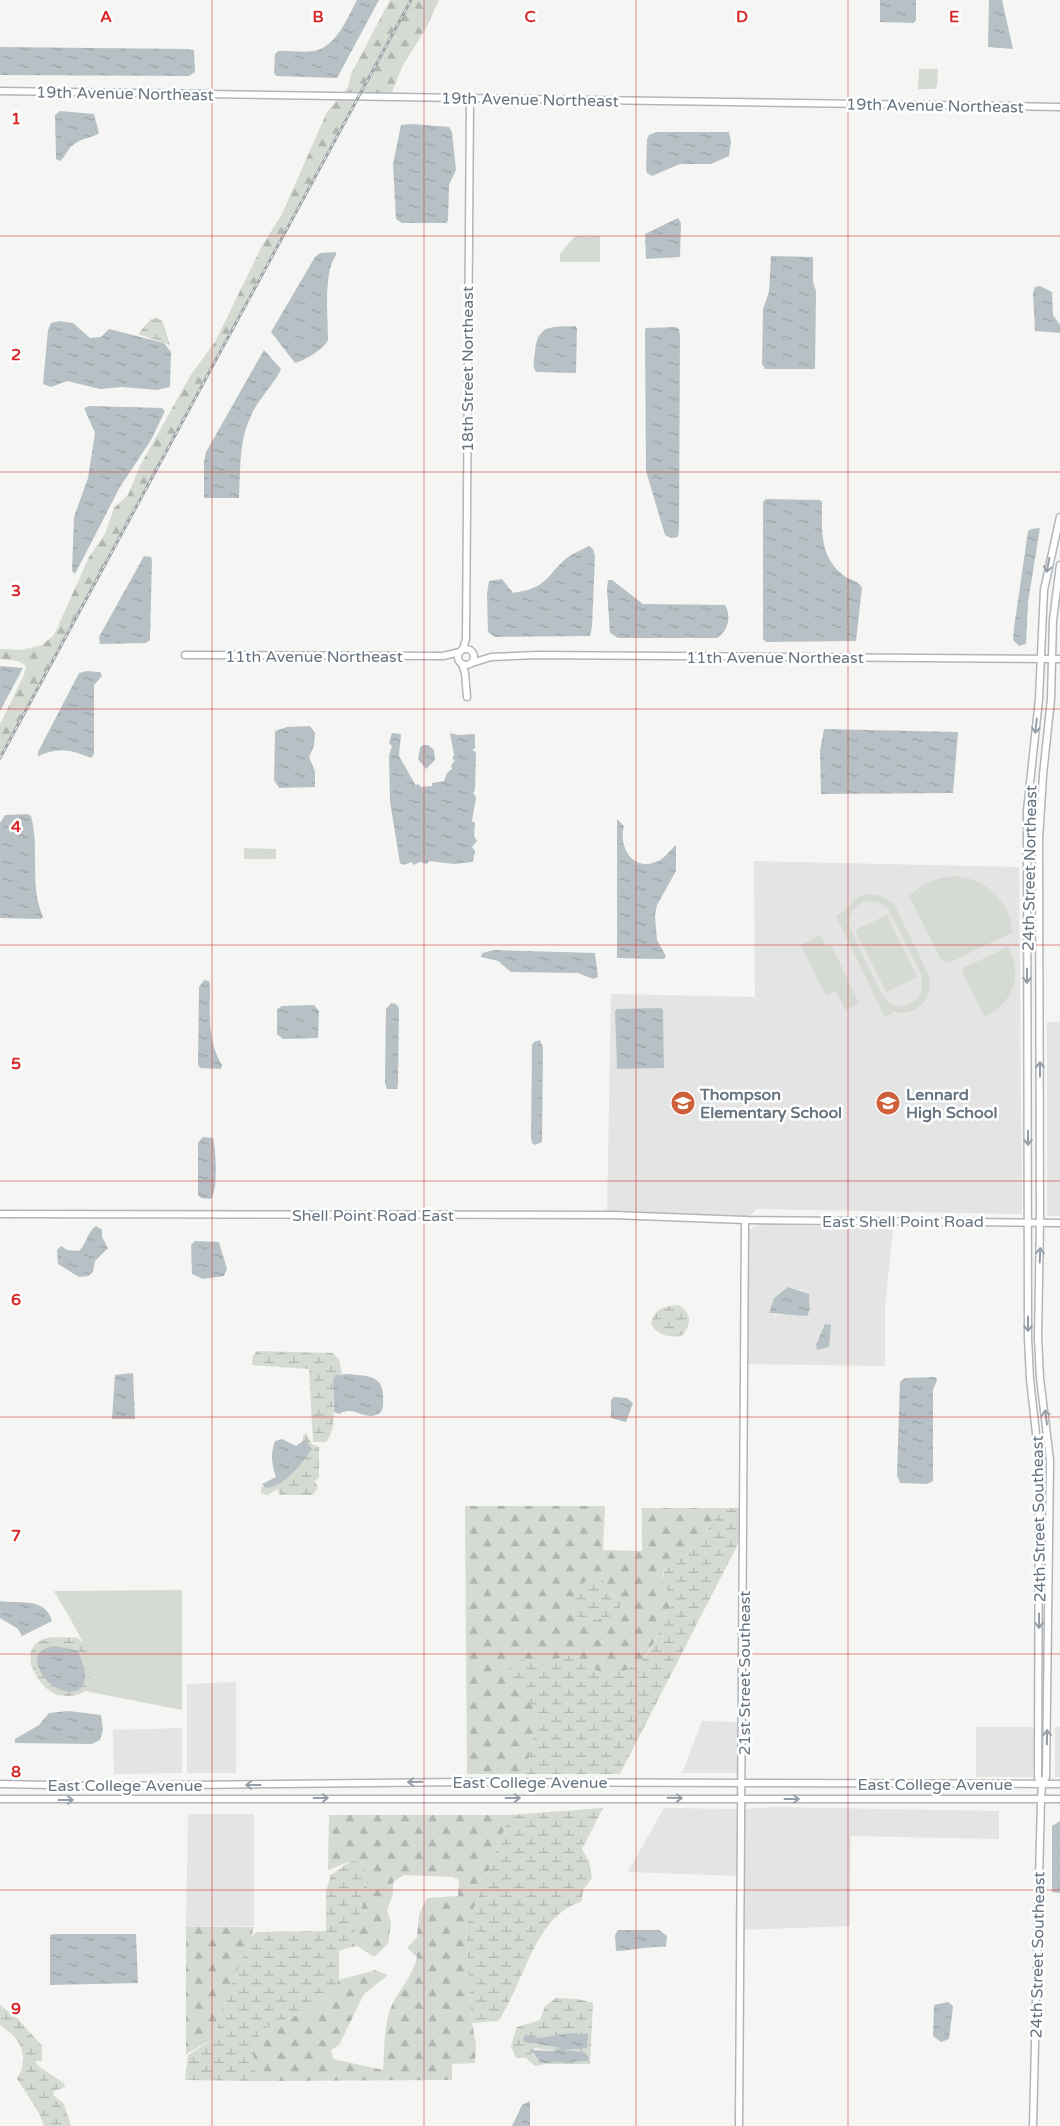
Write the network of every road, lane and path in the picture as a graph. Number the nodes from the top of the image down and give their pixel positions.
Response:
1 (0, 91) edge
2 (470, 99) junction
3 (1060, 108) edge
4 (1060, 517) edge
5 (1060, 566) edge
6 (466, 639) junction
7 (461, 651) junction
8 (472, 651) junction
9 (185, 655) dead end
10 (443, 656) junction
11 (491, 657) junction
12 (1040, 659) junction
13 (1052, 659) junction
14 (1060, 659) edge
15 (461, 663) junction
16 (471, 664) junction
17 (466, 679) junction
18 (466, 697) dead end
19 (0, 1214) edge
20 (745, 1220) junction
21 (1029, 1222) junction
22 (1040, 1222) junction
23 (1060, 1223) edge
24 (743, 1783) junction
25 (0, 1784) edge
26 (1042, 1784) junction
27 (1060, 1784) edge
28 (0, 1799) edge
29 (743, 1799) junction
30 (1041, 1799) junction
31 (1060, 1799) edge
32 (739, 2126) edge
33 (1033, 2126) edge

1 - 2 street, 19th Avenue Northeast
2 - 3 street, 19th Avenue Northeast
2 - 6 street, 18th Street Northeast
4 -> 12 street, 24th Street Northeast
5 - 13 street, 24th Street Northeast
6 - 7 street, 18th Street Northeast
6 - 8 street, 18th Street Northeast
7 - 8 street
7 - 10 street, 11th Avenue Northeast
7 - 15 street
8 - 11 street, 11th Avenue Northeast
8 - 16 street
9 - 10 street, 11th Avenue Northeast
10 - 15 street, 11th Avenue Northeast
11 - 12 street, 11th Avenue Northeast
11 - 16 street, 11th Avenue Northeast
12 - 13 street, 11th Avenue Northeast
12 -> 21 street, 24th Street Northeast
13 - 14 street, 11th Avenue Northeast
22 -> 13 street, 24th Street Northeast
15 - 16 street
15 - 17 street
16 - 17 street
17 - 18 street
19 - 20 street, Shell Point Road East
20 - 21 street, East Shell Point Road
20 - 24 street, 21st Street Southeast
21 - 22 street, East Shell Point Road
21 -> 26 street, 24th Street Southeast
22 - 23 street, East Shell Point Road
26 -> 22 street, 24th Street Southeast
24 -> 25 street, East College Avenue
24 - 26 street, East College Avenue
24 - 29 street, 21st Street Southeast
26 - 27 street, East College Avenue
26 - 30 street, 24th Street Southeast
28 -> 29 street, East College Avenue
29 -> 30 street, East College Avenue
29 - 32 street, 21st Street Southeast
30 - 31 street, East College Avenue
30 - 33 street, 24th Street Southeast

